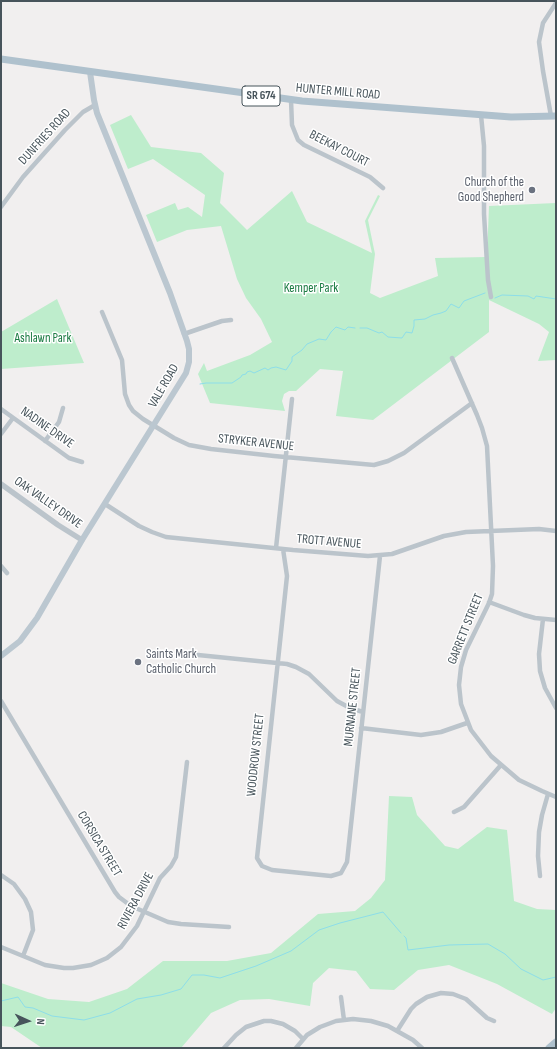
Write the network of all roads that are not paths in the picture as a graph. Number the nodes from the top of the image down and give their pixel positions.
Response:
1 (556, 4) edge
2 (1, 59) edge
3 (90, 72) junction
4 (291, 100) junction
5 (95, 105) junction
6 (481, 115) junction
7 (553, 116) edge
8 (383, 188) dead end
9 (1, 207) edge
10 (491, 296) dead end
11 (102, 312) dead end
12 (231, 320) dead end
13 (184, 334) junction
14 (452, 358) dead end
15 (292, 399) dead end
16 (472, 403) junction
17 (63, 408) dead end
18 (1, 409) edge
19 (13, 418) junction
20 (153, 426) junction
21 (1, 434) edge
22 (45, 441) junction
23 (285, 457) junction
24 (82, 462) dead end
25 (1, 484) edge
26 (105, 504) junction
27 (492, 531) junction
28 (556, 532) edge
29 (82, 540) junction
30 (276, 548) junction
31 (283, 549) junction
32 (380, 556) junction
33 (1, 566) edge
34 (7, 573) dead end
35 (489, 602) junction
36 (543, 619) junction
37 (556, 620) edge
38 (188, 654) dead end
39 (1, 656) edge
40 (277, 662) junction
41 (1, 701) edge
42 (556, 708) edge
43 (363, 712) junction
44 (467, 723) junction
45 (362, 728) junction
46 (187, 762) dead end
47 (501, 766) junction
48 (548, 794) junction
49 (556, 797) edge
50 (454, 812) dead end
51 (348, 860) joint
52 (1, 875) edge
53 (540, 876) dead end
54 (144, 912) junction
55 (229, 927) dead end
56 (1, 947) edge
57 (23, 956) junction
58 (341, 997) dead end
59 (344, 1020) junction
60 (494, 1021) dead end
61 (397, 1031) junction
62 (303, 1039) junction
63 (556, 1042) edge
64 (224, 1048) edge
65 (296, 1048) edge
66 (422, 1048) edge
67 (548, 1048) edge

1 - 7 street
2 - 3 main road, HUNTER MILL ROAD / SR 674
3 - 4 main road, HUNTER MILL ROAD / SR 674
3 - 5 main road, VALE ROAD
4 - 6 main road, HUNTER MILL ROAD / SR 674
4 - 8 street, BEEKAY COURT
5 - 9 street, DUNFRIES ROAD
5 - 13 main road, VALE ROAD
6 - 7 main road, HUNTER MILL ROAD / SR 674
6 - 10 street
11 - 20 street, STRYKER AVENUE
12 - 13 street
13 - 20 main road, VALE ROAD
14 - 16 street, GARRETT STREET
15 - 23 street
16 - 23 street, STRYKER AVENUE
16 - 27 street, GARRETT STREET
17 - 22 street
18 - 19 street, NADINE DRIVE
19 - 21 street
19 - 22 street, NADINE DRIVE
20 - 23 street, STRYKER AVENUE
20 - 26 main road, VALE ROAD
22 - 24 street, NADINE DRIVE
23 - 30 street
25 - 29 street, OAK VALLEY DRIVE
26 - 29 main road, VALE ROAD
26 - 30 street, TROTT AVENUE
27 - 28 street, TROTT AVENUE
27 - 32 street, TROTT AVENUE
27 - 35 street, GARRETT STREET
29 - 39 main road, VALE ROAD
30 - 31 street, TROTT AVENUE
31 - 32 street, TROTT AVENUE
31 - 40 street, WOODROW STREET
32 - 43 street, MURNANE STREET
33 - 34 street
35 - 36 street
35 - 44 street, GARRETT STREET
36 - 37 street
36 - 42 street
38 - 40 street
40 - 43 street
40 - 51 street, WOODROW STREET
41 - 54 street, CORSICA STREET
43 - 45 street, MURNANE STREET
44 - 45 street
44 - 47 street, GARRETT STREET
45 - 51 street, MURNANE STREET
46 - 54 street, RIVIERA DRIVE
47 - 48 street, GARRETT STREET
47 - 50 street
48 - 49 street, GARRETT STREET
48 - 53 street
52 - 57 street
54 - 55 street, CORSICA STREET
54 - 57 street, RIVIERA DRIVE
56 - 57 street, RIVIERA DRIVE
58 - 59 street
59 - 61 street
59 - 62 street
60 - 61 street
61 - 66 street
62 - 64 street
62 - 65 street
63 - 67 main road

